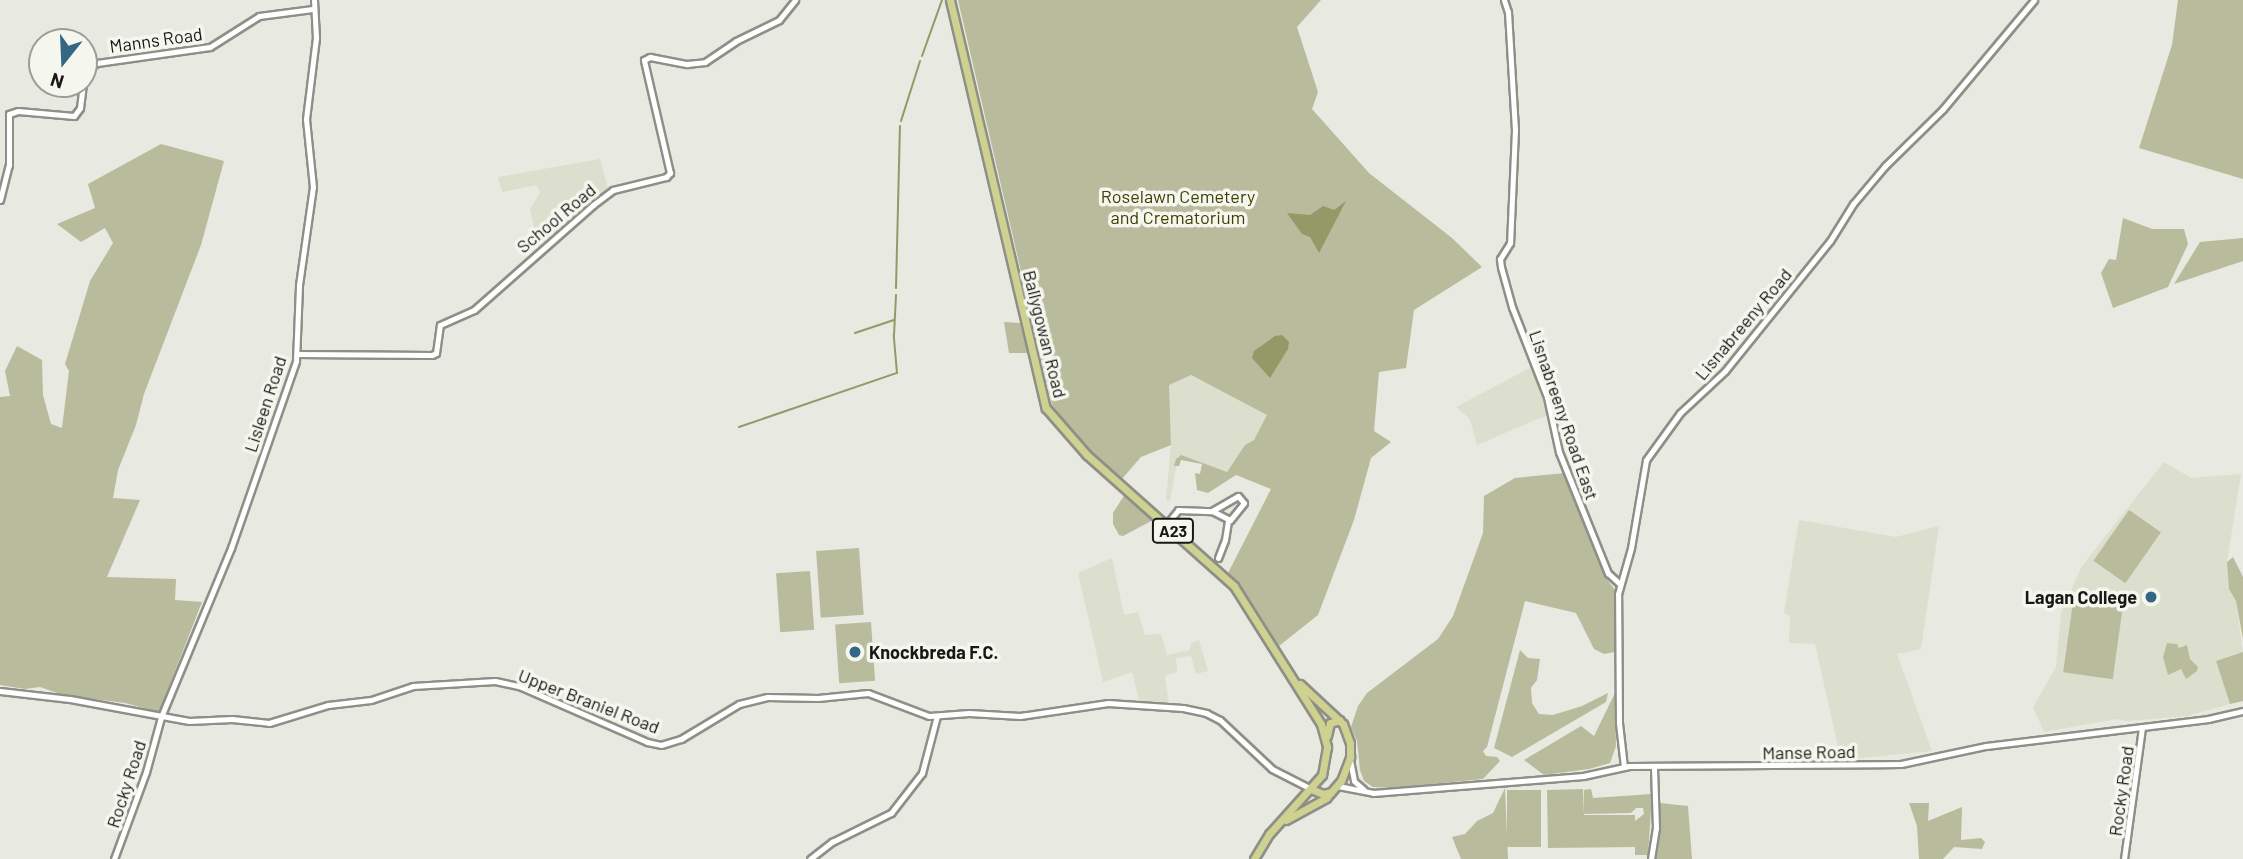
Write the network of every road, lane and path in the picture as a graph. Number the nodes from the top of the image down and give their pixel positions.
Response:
1 (314, 0) edge
2 (795, 0) edge
3 (950, 0) edge
4 (1504, 0) edge
5 (2034, 0) edge
6 (313, 9) junction
7 (98, 63) edge
8 (81, 98) edge
9 (0, 200) edge
10 (297, 354) junction
11 (1212, 511) junction
12 (1228, 520) junction
13 (1166, 525) junction
14 (1218, 558) dead end
15 (1620, 584) junction
16 (1288, 670) junction
17 (0, 691) edge
18 (2243, 711) edge
19 (937, 716) junction
20 (161, 717) junction
21 (1340, 720) junction
22 (2142, 727) junction
23 (1327, 744) junction
24 (1350, 757) junction
25 (1623, 767) junction
26 (1654, 768) junction
27 (1312, 787) junction
28 (1335, 789) junction
29 (1373, 793) junction
30 (1277, 826) junction
31 (114, 859) edge
32 (810, 859) edge
33 (1254, 859) edge
34 (1651, 859) edge
35 (2124, 859) edge

1 - 6 street, Lisleen Road
2 - 10 street, School Road
3 - 13 main road, Ballygowan Road / A23
4 - 15 street, Lisnabreeny Road East
5 - 15 street, Lisnabreeny Road
6 - 7 street, Manns Road
6 - 10 street, Lisleen Road
8 - 9 street
10 - 20 street, Lisleen Road
11 - 12 street
11 - 12 street
11 - 13 street
12 - 14 street
13 - 16 main road, Ballygowan Road / A23
15 - 25 street, Lisnabreeny Road
16 - 21 main road, Ballygowan Road / A23
16 - 23 main road, Ballygowan Road / A23
17 - 20 street, Upper Braniel Road
18 - 22 street, Manse Road
19 - 20 street, Upper Braniel Road
19 - 27 street, Upper Braniel Road
19 - 32 street
20 - 31 street, Rocky Road
21 - 23 main road
21 - 24 main road, Ballygowan Road / A23
22 - 26 street, Manse Road
22 - 35 street, Rocky Road
23 - 27 main road
24 - 28 main road
24 - 29 street
25 - 26 street, Manse Road
25 - 29 street, Manse Road
26 - 34 street
27 - 28 main road
27 - 30 main road
28 - 29 street, Manse Road
28 - 30 main road
30 - 33 main road

